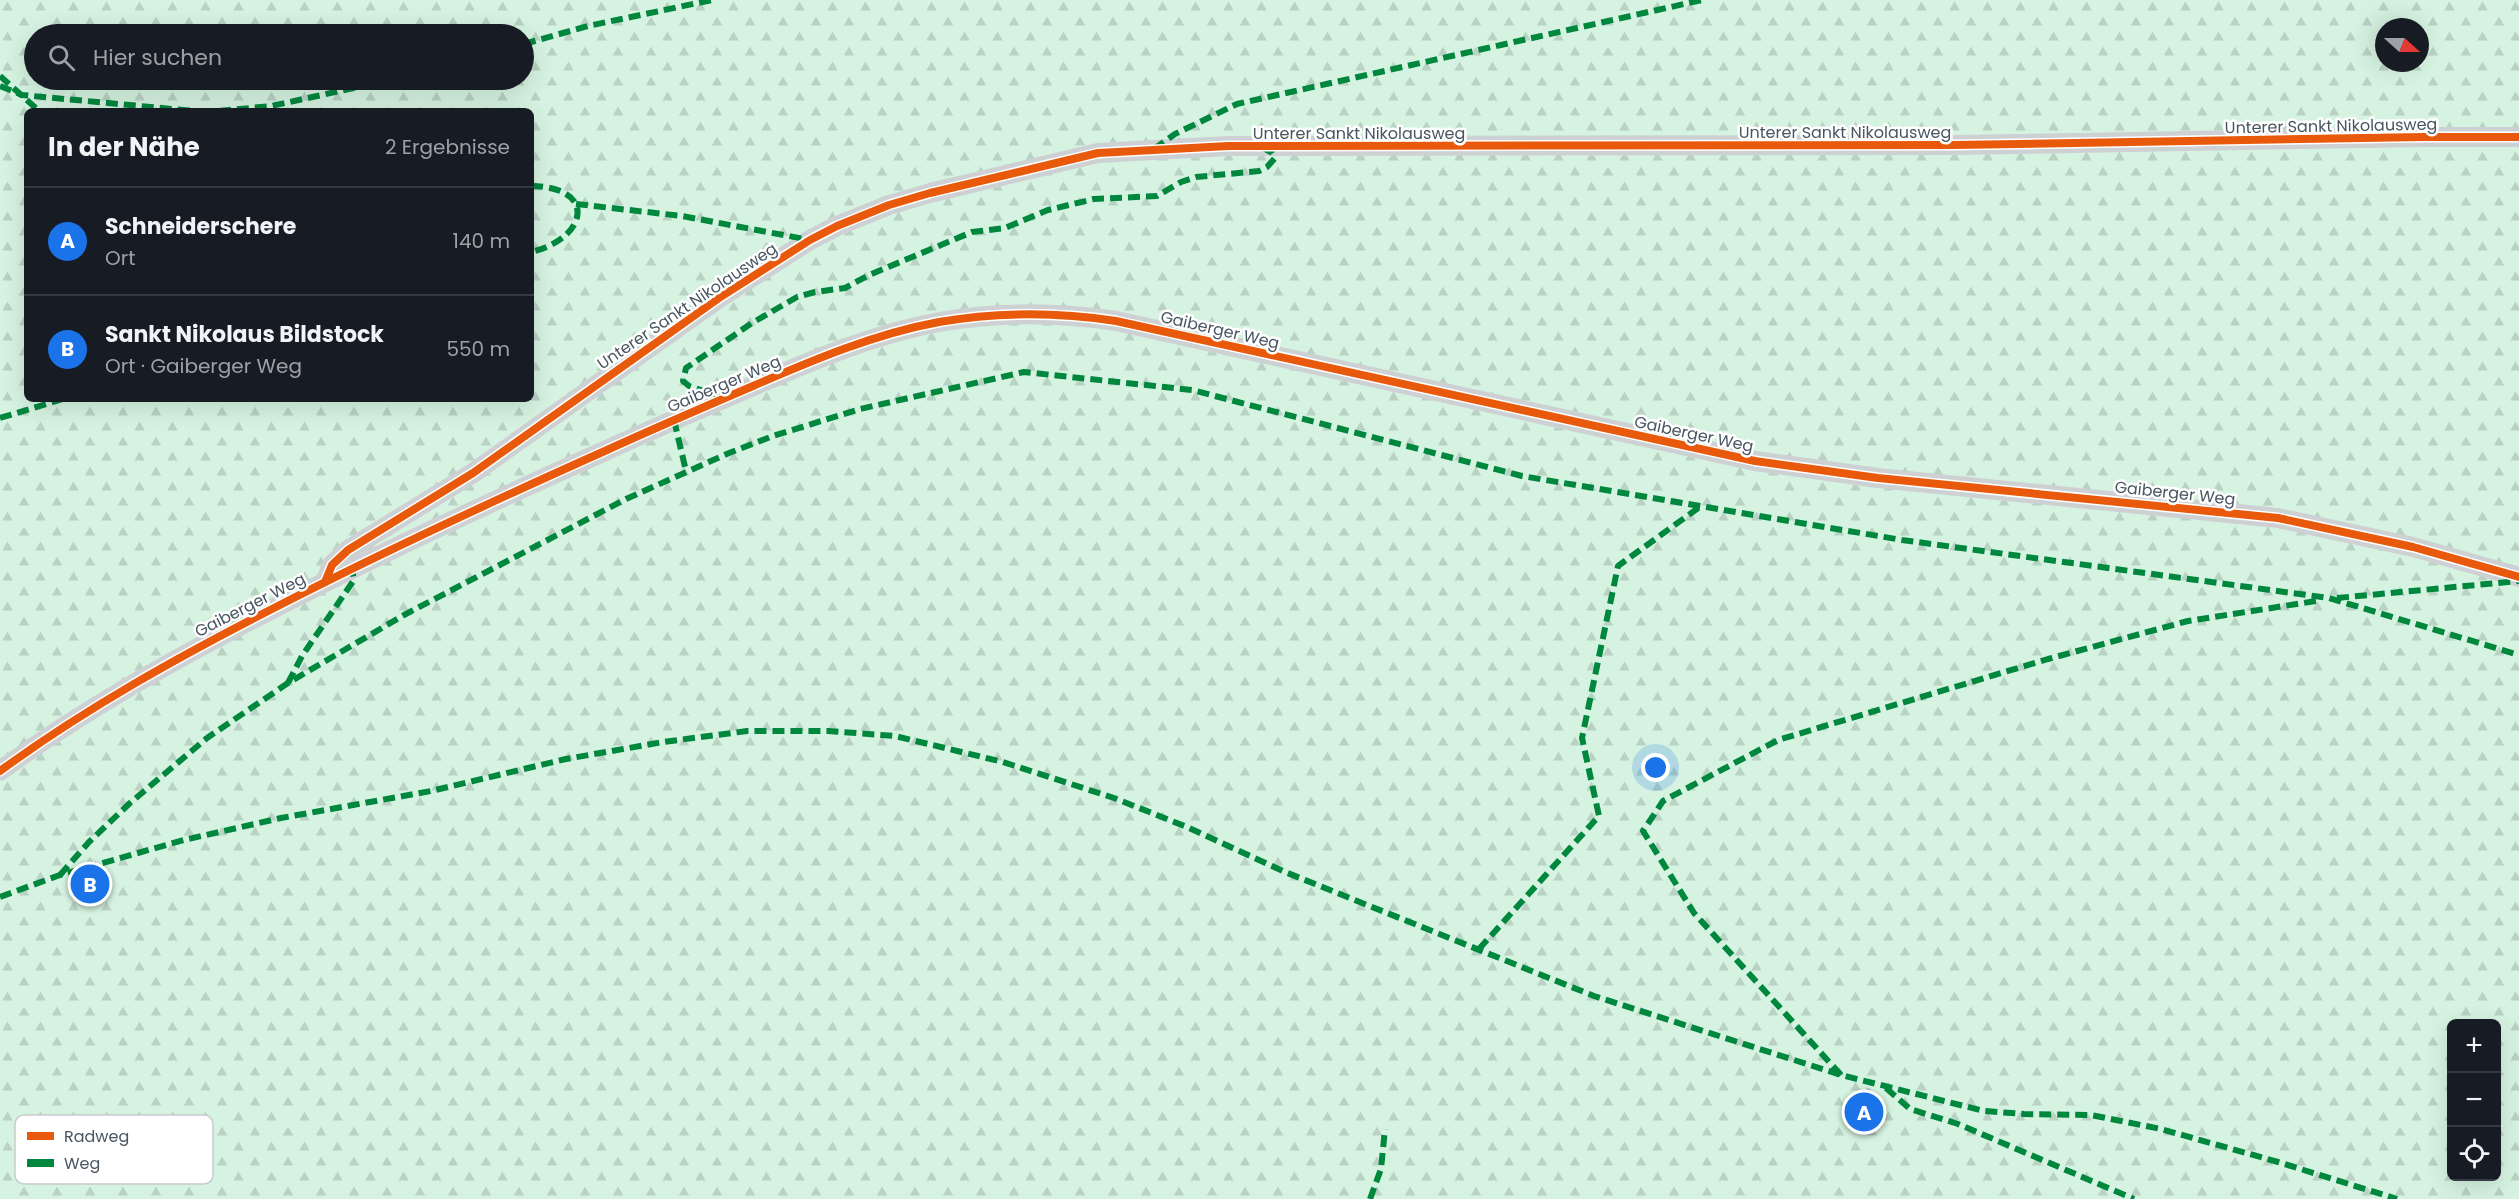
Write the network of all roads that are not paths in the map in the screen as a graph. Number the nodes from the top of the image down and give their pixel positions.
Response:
1 (2519, 137) edge
2 (2519, 577) edge
3 (325, 582) junction
4 (0, 771) edge

1 - 3 street, Unterer Sankt Nikolausweg
2 - 3 street, Gaiberger Weg
3 - 4 street, Gaiberger Weg

